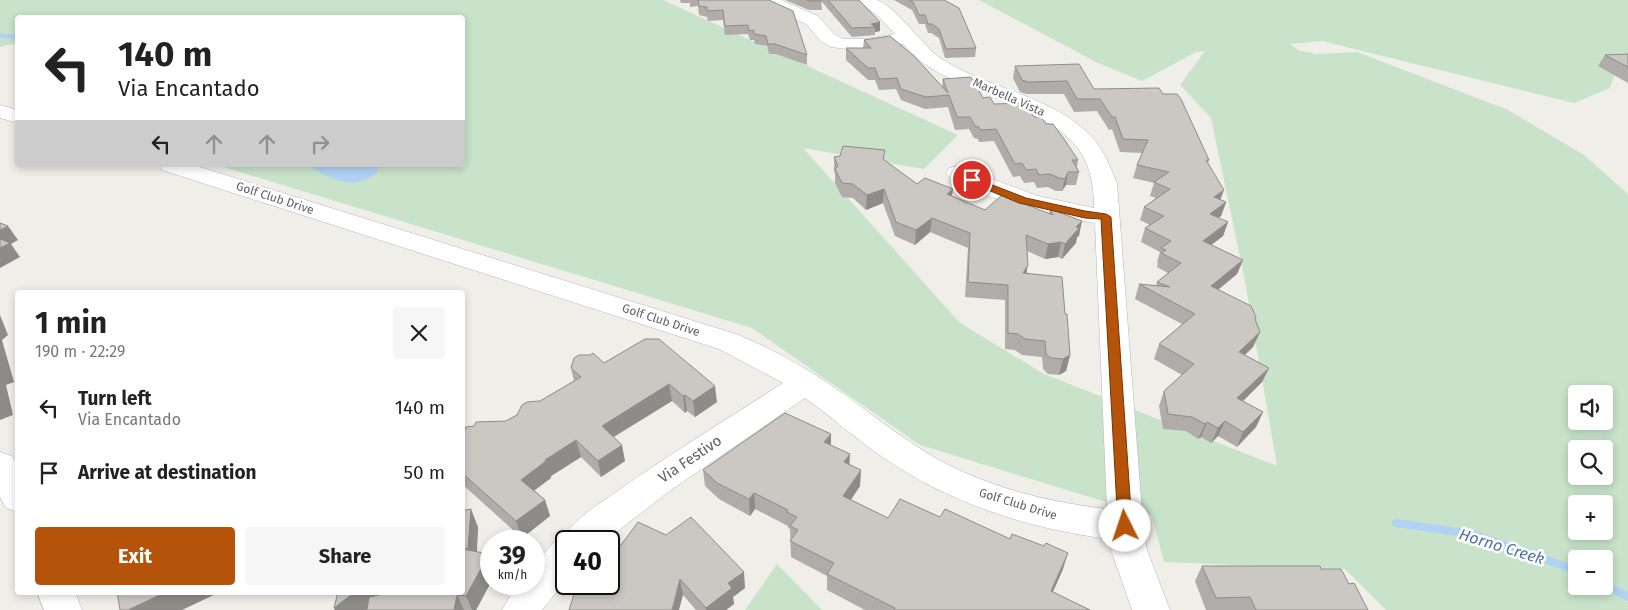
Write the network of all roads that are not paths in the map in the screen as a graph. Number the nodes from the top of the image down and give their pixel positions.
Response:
1 (767, 0) edge
2 (865, 0) edge
3 (908, 38) junction
4 (0, 111) edge
5 (15, 116) edge
6 (176, 167) edge
7 (957, 173) dead end
8 (1106, 217) junction
9 (806, 383) junction
10 (0, 466) edge
11 (15, 493) edge
12 (1125, 526) junction
13 (593, 530) edge
14 (555, 566) edge
15 (57, 595) edge
16 (62, 610) edge
17 (521, 610) edge
18 (1151, 610) edge

1 - 3 street
2 - 3 street, Marbella Vista
3 - 8 street, Marbella Vista
4 - 5 street
6 - 9 street, Golf Club Drive
7 - 8 street
8 - 12 street, Marbella Vista
9 - 12 street, Golf Club Drive
9 - 13 street, Via Festivo
10 - 11 street
12 - 18 street, Marbella Vista
14 - 17 street
15 - 16 street

